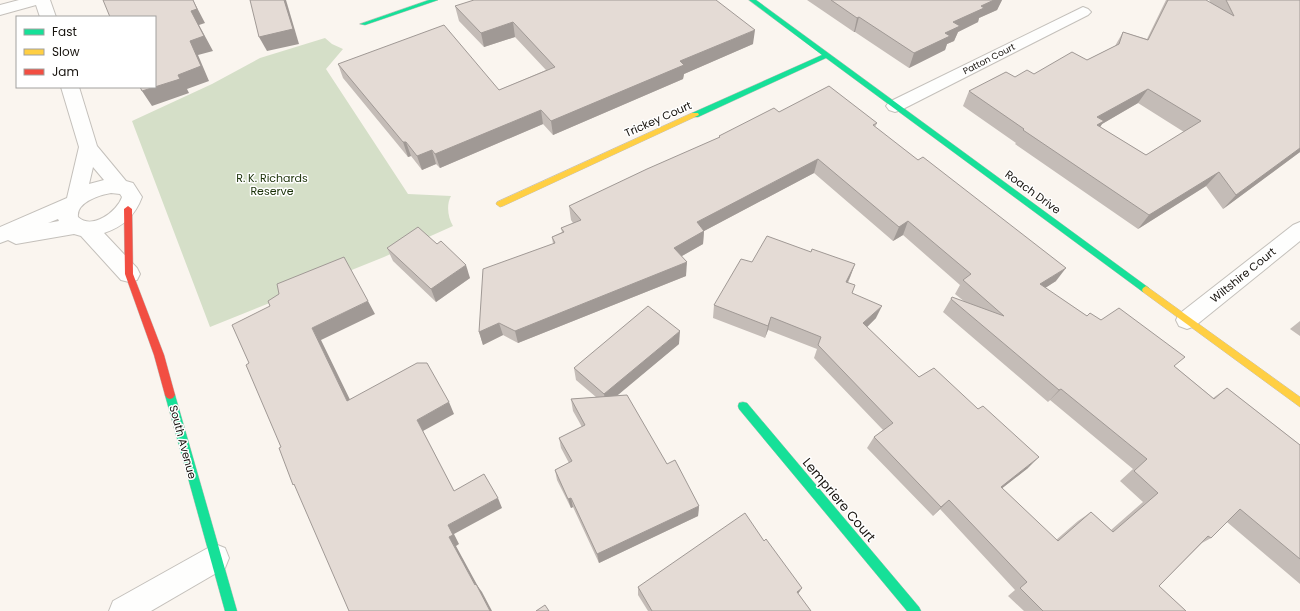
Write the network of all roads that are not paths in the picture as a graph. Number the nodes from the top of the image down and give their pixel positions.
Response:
1 (36, 0) edge
2 (42, 0) edge
3 (434, 0) edge
4 (752, 0) edge
5 (0, 10) edge
6 (1083, 12) dead end
7 (48, 16) edge
8 (363, 24) dead end
9 (827, 55) junction
10 (70, 88) edge
11 (895, 106) junction
12 (88, 147) junction
13 (119, 186) junction
14 (74, 202) junction
15 (500, 204) dead end
16 (128, 209) junction
17 (81, 227) junction
18 (1300, 230) edge
19 (0, 235) edge
20 (0, 238) edge
21 (128, 274) junction
22 (1187, 320) junction
23 (1300, 403) edge
24 (743, 406) dead end
25 (215, 558) junction
26 (123, 611) edge
27 (232, 611) edge
28 (916, 611) edge

1 - 5 street
2 - 7 street
3 - 8 street
4 - 9 street, Roach Drive
6 - 11 street, Patton Court
9 - 11 street, Roach Drive
9 - 15 street, Trickey Court
10 - 12 street
11 - 22 street, Roach Drive
12 - 13 street
12 - 14 street
13 - 14 street
13 - 16 street
14 - 17 street
14 - 19 street
16 - 17 street
16 - 21 street, South Avenue
17 - 20 street
17 - 21 street, South Avenue
18 - 22 street, Wiltshire Court
21 - 25 street, South Avenue
22 - 23 street, Roach Drive
24 - 28 street, Lempriere Court
25 - 26 street
25 - 27 street, South Avenue

